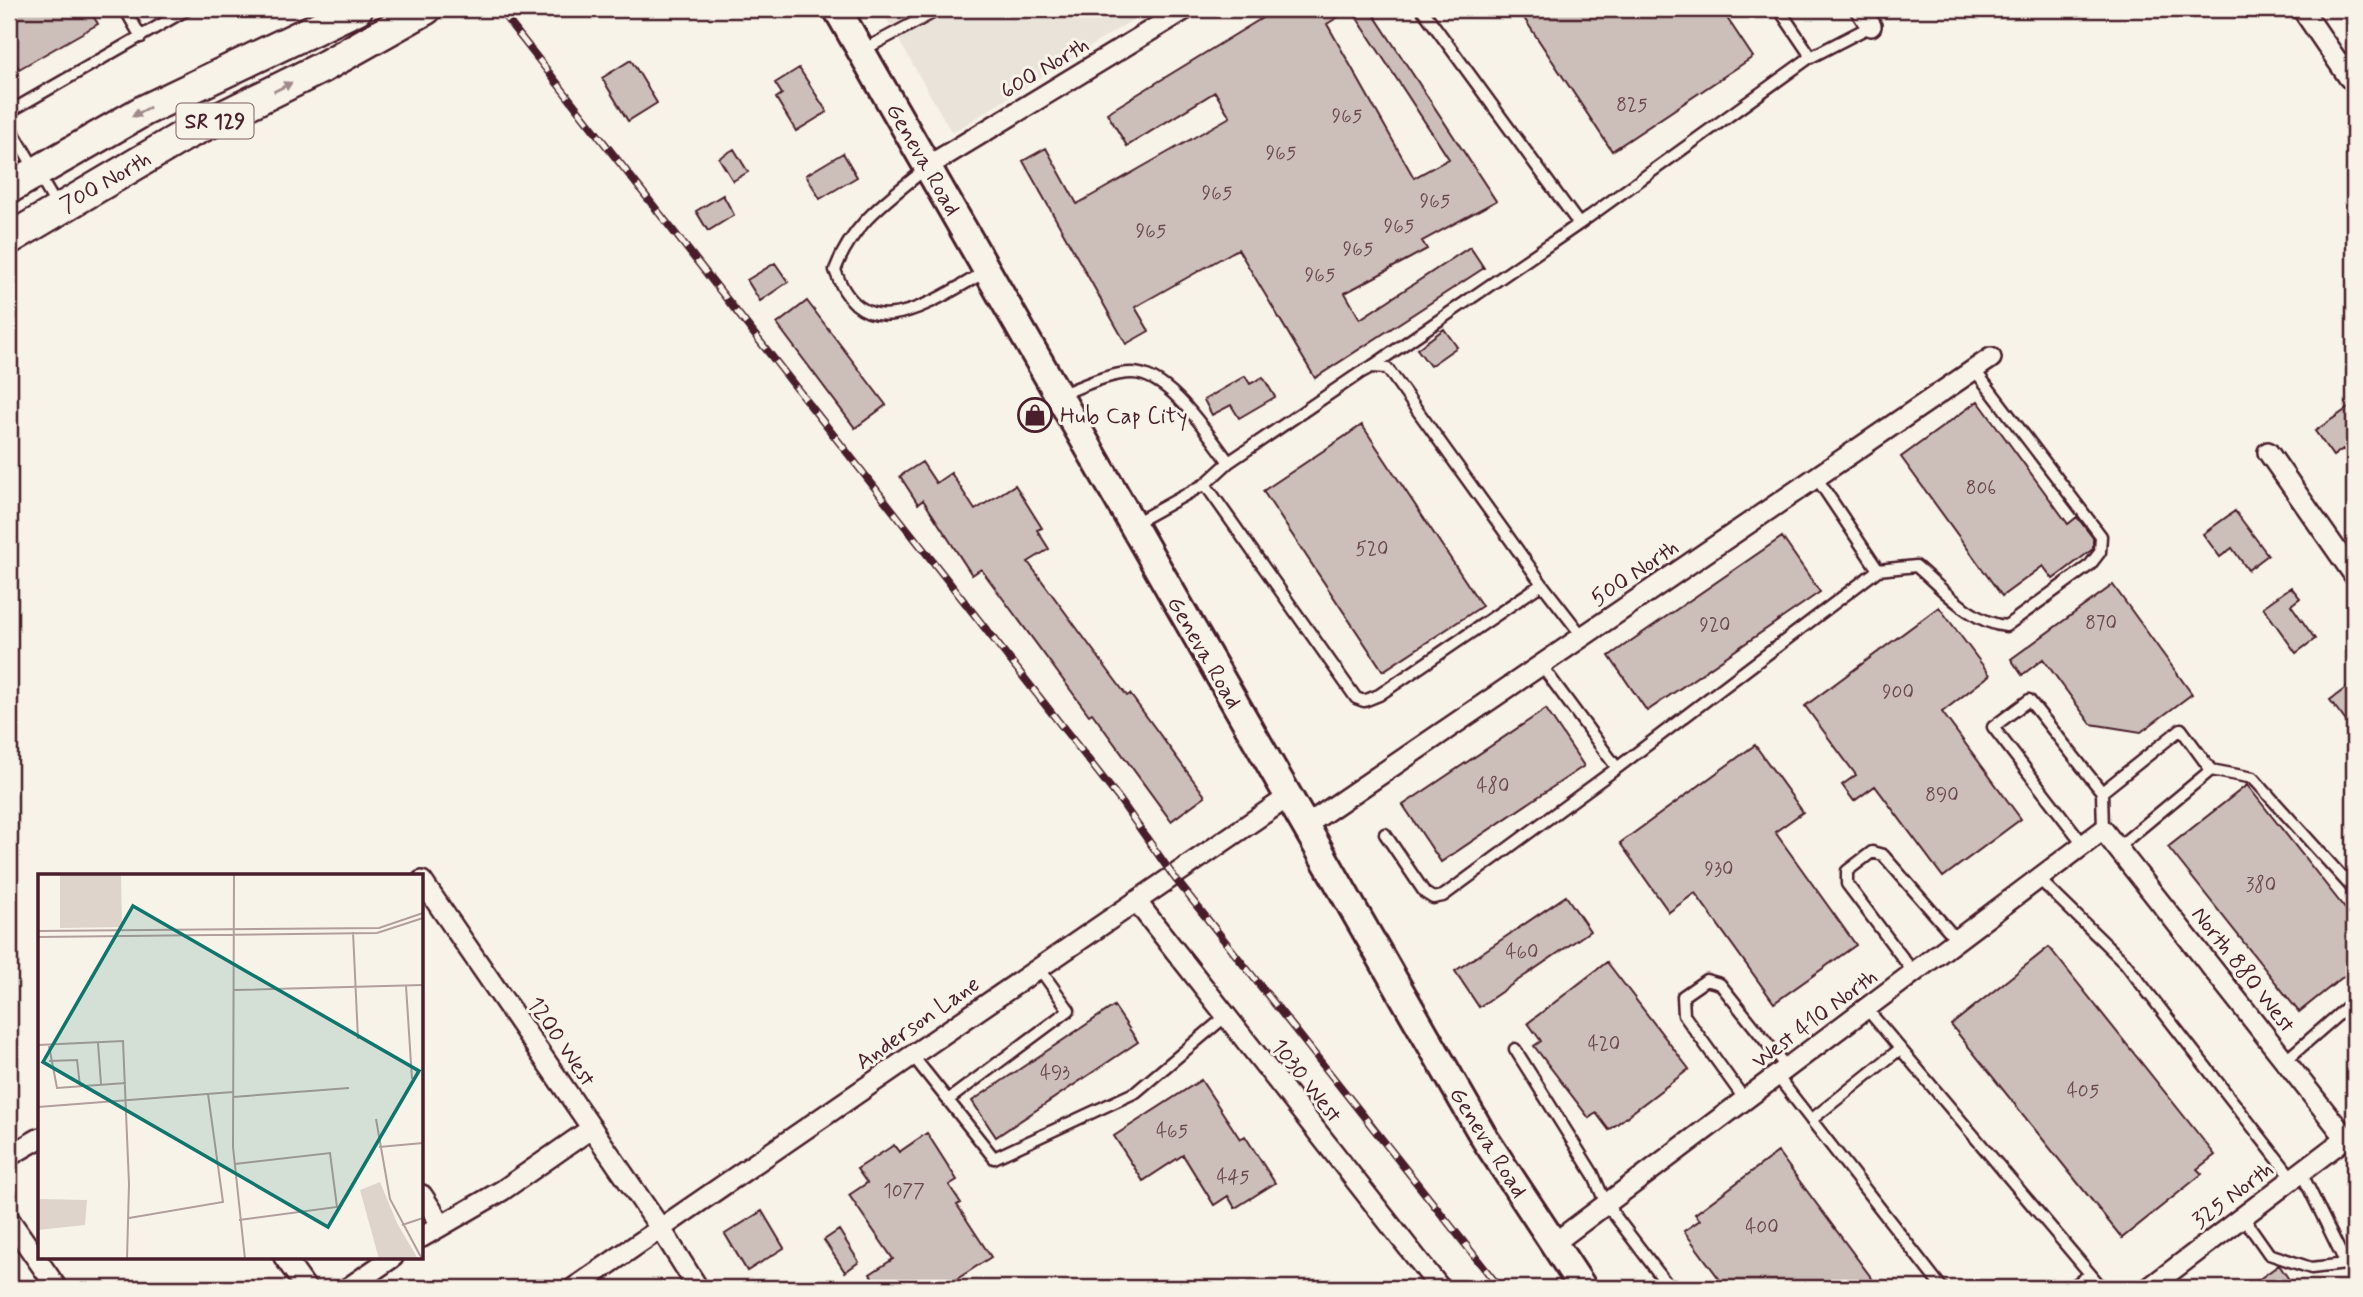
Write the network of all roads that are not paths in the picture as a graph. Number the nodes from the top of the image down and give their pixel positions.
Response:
1 (125, 9) edge
2 (188, 9) edge
3 (357, 9) edge
4 (426, 9) edge
5 (837, 9) edge
6 (940, 9) edge
7 (1186, 9) edge
8 (1422, 9) edge
9 (1779, 9) edge
10 (1860, 9) edge
11 (2302, 9) edge
12 (1871, 26) joint
13 (141, 37) junction
14 (861, 50) junction
15 (1809, 58) junction
16 (2349, 78) dead end
17 (9, 112) edge
18 (9, 125) edge
19 (928, 166) junction
20 (36, 171) junction
21 (9, 188) edge
22 (58, 208) junction
23 (1579, 224) junction
24 (9, 239) edge
25 (988, 271) junction
26 (1991, 358) dead end
27 (1371, 367) junction
28 (1974, 369) junction
29 (1059, 395) junction
30 (2268, 452) dead end
31 (1229, 462) junction
32 (1816, 477) junction
33 (1205, 484) junction
34 (1132, 524) junction
35 (1878, 570) junction
36 (2354, 575) edge
37 (1542, 584) junction
38 (1583, 637) junction
39 (1541, 665) junction
40 (1617, 768) junction
41 (2211, 770) junction
42 (2102, 792) junction
43 (1288, 797) junction
44 (1305, 826) junction
45 (2103, 830) junction
46 (1385, 834) dead end
47 (2084, 845) junction
48 (2117, 848) junction
49 (2039, 879) junction
50 (424, 884) edge
51 (2354, 890) edge
52 (1136, 901) junction
53 (1957, 940) junction
54 (1039, 968) junction
55 (1914, 973) junction
56 (2354, 1001) edge
57 (1866, 1008) junction
58 (1226, 1016) junction
59 (1515, 1049) dead end
60 (1900, 1049) junction
61 (912, 1055) junction
62 (2285, 1060) junction
63 (1782, 1072) junction
64 (948, 1100) junction
65 (1745, 1100) junction
66 (1811, 1120) junction
67 (592, 1128) junction
68 (2350, 1137) edge
69 (38, 1139) edge
70 (9, 1156) edge
71 (2297, 1176) junction
72 (424, 1198) edge
73 (1606, 1204) junction
74 (2243, 1217) junction
75 (9, 1219) edge
76 (441, 1224) junction
77 (661, 1229) junction
78 (424, 1236) edge
79 (1553, 1244) junction
80 (38, 1255) edge
81 (285, 1258) edge
82 (392, 1258) edge
83 (42, 1260) edge
84 (2346, 1264) junction
85 (2090, 1273) junction
86 (2354, 1274) edge
87 (57, 1288) edge
88 (306, 1288) edge
89 (348, 1288) edge
90 (574, 1288) edge
91 (698, 1288) edge
92 (1440, 1288) edge
93 (1583, 1288) edge
94 (1670, 1288) edge
95 (1942, 1288) edge
96 (2071, 1288) edge
97 (2102, 1288) edge
98 (2149, 1288) edge

1 - 13 lane
2 - 13 lane
3 -> 20 main road, 700 North / SR 129
22 -> 4 main road, 700 North / SR 129
5 - 14 main road, Geneva Road
6 - 14 lane
7 - 19 street, 600 North
8 - 23 lane
9 - 15 lane
10 - 12 street
11 - 16 street
12 - 15 lane
13 - 17 lane
14 - 19 main road, Geneva Road
15 - 23 lane
18 - 20 lane
19 - 25 main road, Geneva Road
19 - 25 lane
20 - 21 main road, 700 North / SR 129
20 - 22 lane
22 - 24 main road, 700 North / SR 129
23 - 27 lane
25 - 29 main road, Geneva Road
26 - 28 street, 500 North
27 - 31 lane
27 - 37 lane
28 - 32 street, 500 North
28 - 35 lane
29 - 31 lane
29 - 34 main road, Geneva Road
30 - 36 street
31 - 33 lane
32 - 35 lane
32 - 38 street, 500 North
33 - 34 lane
33 - 37 lane
34 - 43 main road, Geneva Road
35 - 40 lane
37 - 38 lane
38 - 39 street, 500 North
39 - 40 lane
39 - 44 street, 500 North
40 - 46 lane
41 - 42 lane
41 - 48 lane
41 - 51 lane
42 - 45 lane
42 - 47 lane
43 - 44 main road, Geneva Road
43 - 52 street, Anderson Lane
44 - 79 main road, Geneva Road
45 - 47 street, West 410 North
45 - 48 street, North 880 West
47 - 49 street, West 410 North
48 - 62 street, North 880 West
49 - 53 street, West 410 North
49 - 71 lane
50 - 67 street, 1200 West
52 - 54 street, Anderson Lane
52 - 58 street, 1030 West
53 - 55 street, West 410 North
53 - 55 lane
54 - 61 street, Anderson Lane
54 - 64 lane
55 - 57 street, West 410 North
56 - 62 lane
57 - 60 lane
57 - 63 street, West 410 North
58 - 64 lane
58 - 92 street, 1030 West
59 - 73 lane
60 - 66 lane
60 - 85 lane
61 - 64 lane
61 - 77 street, Anderson Lane
62 - 68 street, North 880 West
63 - 65 street, West 410 North
63 - 65 lane
63 - 66 lane
65 - 73 street, West 410 North
66 - 95 lane
67 - 76 street
67 - 77 street, 1200 West
68 - 71 street, 325 North
69 - 70 street
71 - 74 street, 325 North
71 - 84 lane
72 - 76 street
73 - 79 street, West 410 North
73 - 94 lane
74 - 84 lane
74 - 98 street, 325 North
75 - 80 street
76 - 78 street
77 - 90 street, Anderson Lane
77 - 91 street, 1200 West
79 - 93 main road, Geneva Road
81 - 88 street
82 - 89 street
83 - 87 street
84 - 86 lane
85 - 96 lane
85 - 97 lane

